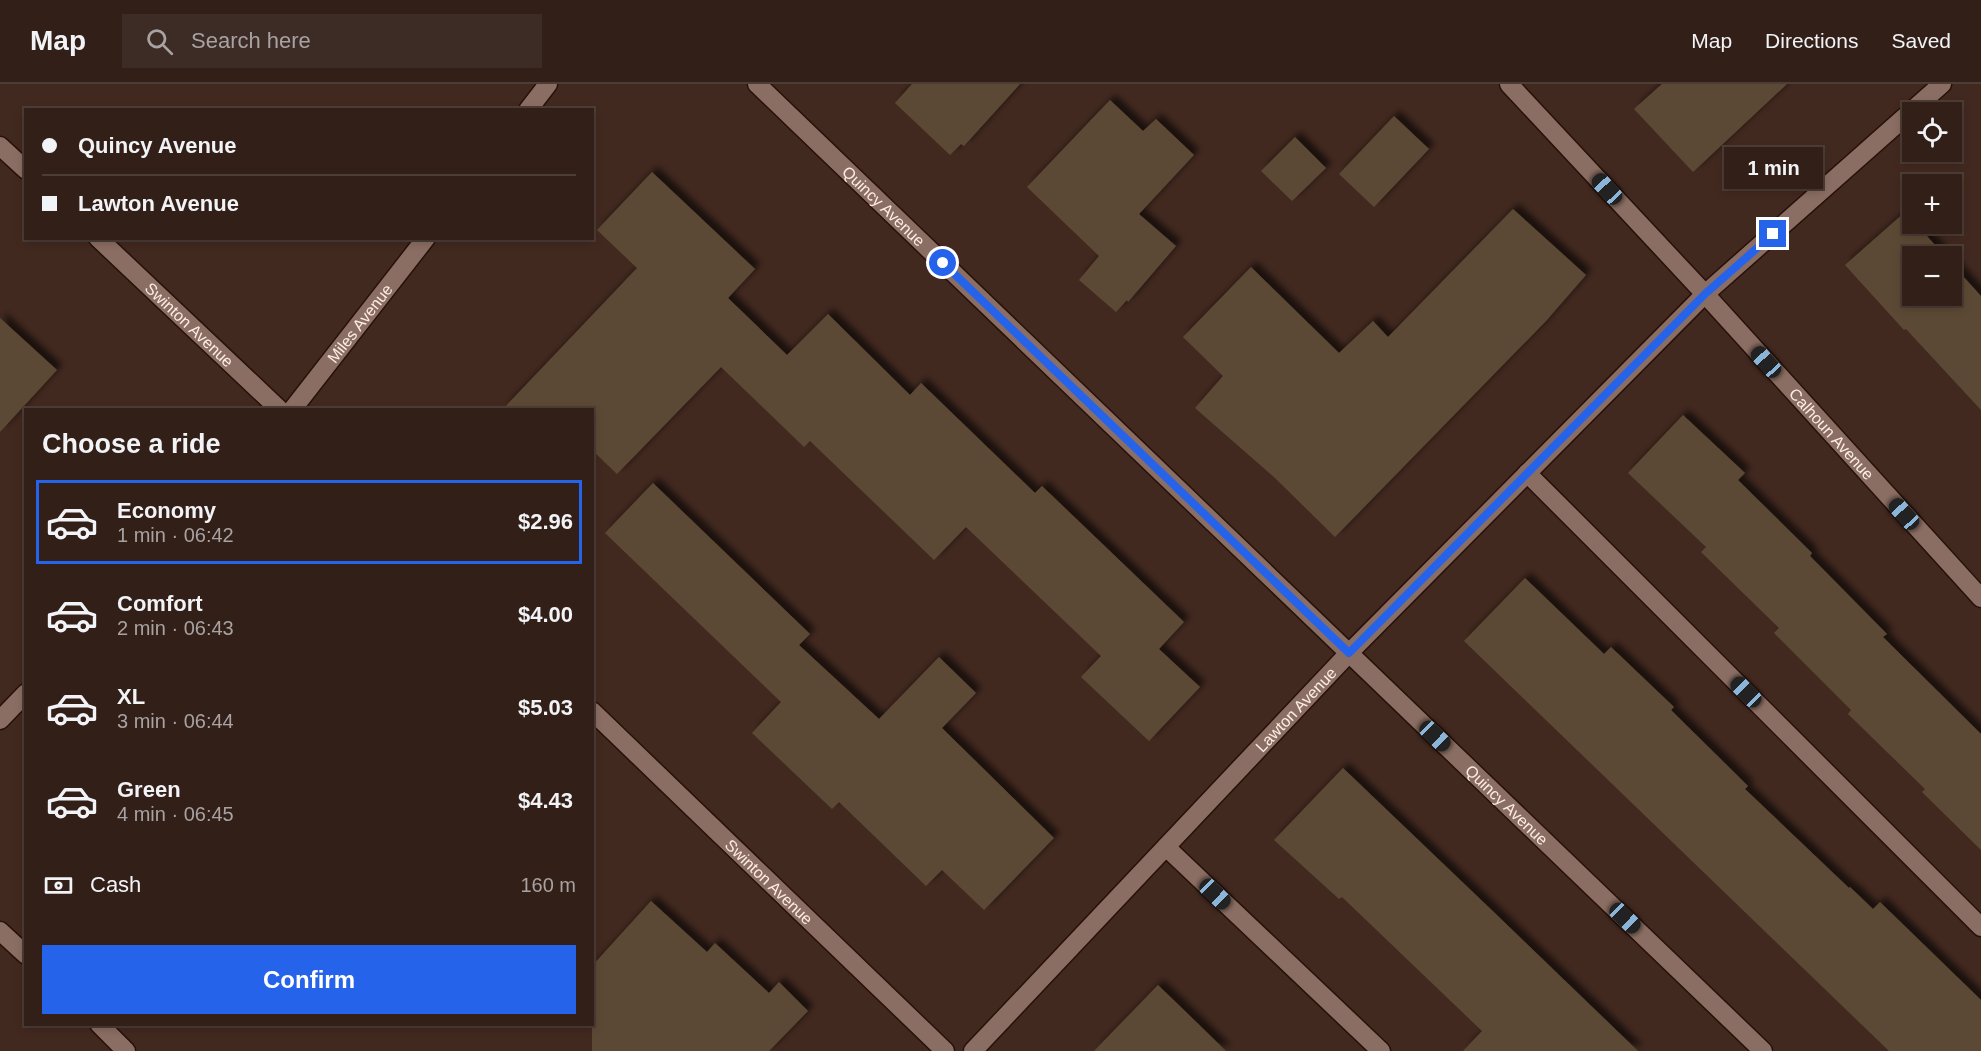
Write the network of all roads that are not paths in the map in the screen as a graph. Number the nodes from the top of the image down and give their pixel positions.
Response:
1 (548, 84) edge
2 (757, 84) edge
3 (1509, 84) edge
4 (1942, 84) edge
5 (530, 108) edge
6 (0, 146) edge
7 (24, 168) edge
8 (100, 240) edge
9 (424, 240) edge
10 (1705, 294) junction
11 (278, 408) edge
12 (294, 408) edge
13 (1527, 473) junction
14 (1981, 598) edge
15 (1349, 653) junction
16 (24, 695) edge
17 (594, 713) edge
18 (0, 720) edge
19 (1166, 847) junction
20 (1981, 927) edge
21 (0, 931) edge
22 (24, 953) edge
23 (101, 1026) edge
24 (126, 1051) edge
25 (945, 1051) edge
26 (973, 1051) edge
27 (1381, 1051) edge
28 (1763, 1051) edge

1 - 5 street
2 - 15 street, Quincy Avenue
3 - 10 street, Calhoun Avenue
4 - 10 street, Lawton Avenue
6 - 7 street
8 - 11 street, Swinton Avenue
9 - 12 street, Miles Avenue
10 - 13 street, Lawton Avenue
10 - 14 street, Calhoun Avenue
13 - 15 street, Lawton Avenue
13 - 20 street
15 - 19 street, Lawton Avenue
15 - 28 street, Quincy Avenue
16 - 18 street
17 - 25 street, Swinton Avenue
19 - 26 street, Lawton Avenue
19 - 27 street
21 - 22 street
23 - 24 street

